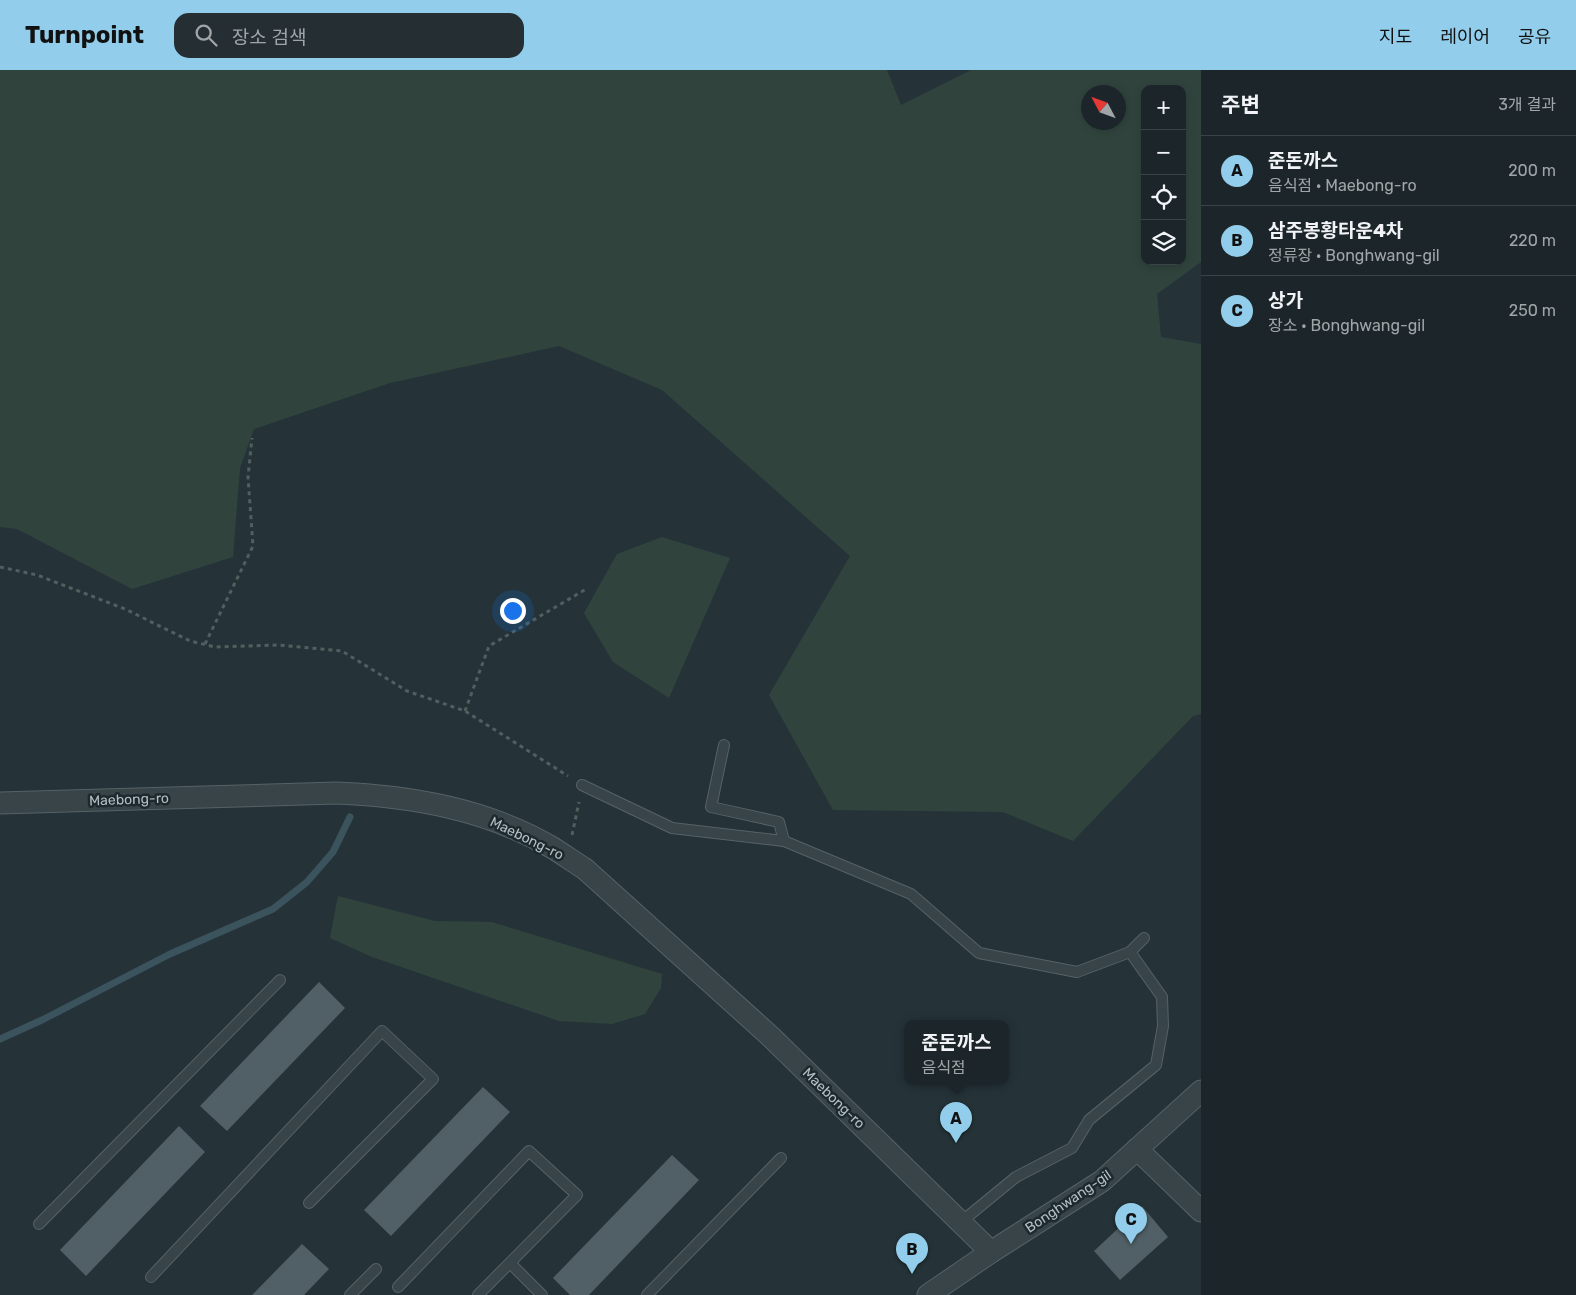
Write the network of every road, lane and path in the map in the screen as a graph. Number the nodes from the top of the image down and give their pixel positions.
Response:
1 (252, 438) dead end
2 (0, 567) edge
3 (588, 588) dead end
4 (205, 644) junction
5 (465, 711) junction
6 (724, 745) dead end
7 (582, 785) junction
8 (0, 803) edge
9 (784, 841) junction
10 (568, 858) junction
11 (1144, 938) dead end
12 (1130, 952) junction
13 (280, 980) dead end
14 (1199, 1093) edge
15 (1137, 1149) junction
16 (781, 1158) dead end
17 (309, 1203) dead end
18 (1201, 1211) edge
19 (960, 1222) junction
20 (39, 1224) dead end
21 (991, 1252) junction
22 (510, 1263) junction
23 (376, 1269) dead end
24 (150, 1277) dead end
25 (398, 1287) dead end
26 (350, 1295) edge
27 (478, 1295) edge
28 (542, 1295) edge
29 (647, 1295) edge
30 (928, 1295) edge

1 - 4 path
2 - 4 path
3 - 5 path
4 - 5 path
5 - 7 path
6 - 9 lane
7 - 9 lane
7 - 10 path
8 - 10 street, Maebong-ro
9 - 12 lane
10 - 19 street, Maebong-ro
11 - 12 lane
12 - 19 lane
13 - 20 lane
14 - 15 street, Bonghwang-gil
15 - 18 street
15 - 21 street, Bonghwang-gil
16 - 29 lane
17 - 24 lane
19 - 21 street, Maebong-ro
21 - 30 street, Bonghwang-gil
22 - 25 lane
22 - 27 lane
22 - 28 lane
23 - 26 lane

